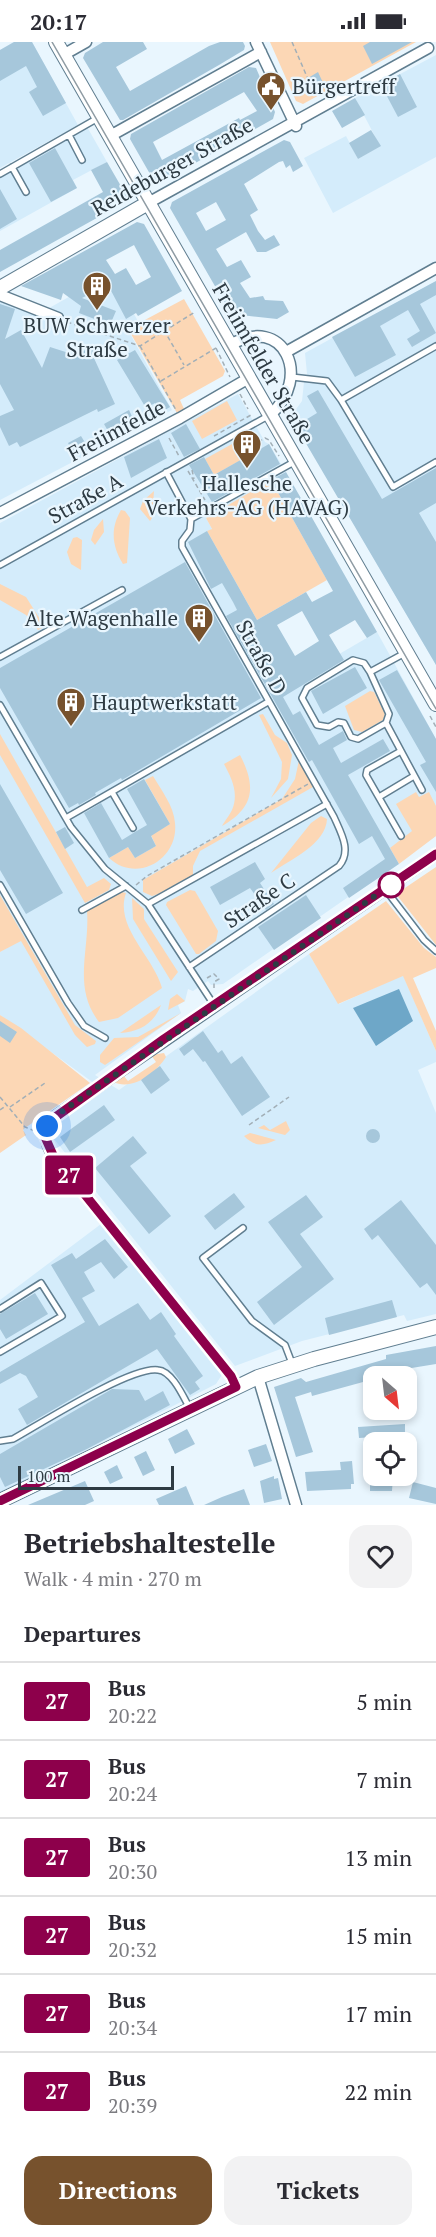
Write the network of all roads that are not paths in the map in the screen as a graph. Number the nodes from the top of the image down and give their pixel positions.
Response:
1 (56, 42) edge
2 (86, 42) edge
3 (259, 47) edge
4 (428, 48) dead end
5 (63, 55) junction
6 (99, 117) junction
7 (295, 124) junction
8 (69, 135) junction
9 (110, 136) junction
10 (82, 160) dead end
11 (12, 167) junction
12 (0, 174) edge
13 (26, 192) dead end
14 (148, 203) junction
15 (436, 268) edge
16 (0, 288) edge
17 (0, 295) edge
18 (58, 318) road end
19 (225, 346) junction
20 (436, 346) edge
21 (286, 352) junction
22 (292, 377) junction
23 (249, 378) junction
24 (341, 400) junction
25 (270, 415) junction
26 (436, 462) edge
27 (290, 464) junction
28 (166, 472) junction
29 (0, 513) edge
30 (191, 519) junction
31 (0, 565) edge
32 (122, 590) dead end
33 (406, 652) junction
34 (0, 657) edge
35 (370, 672) junction
36 (268, 702) junction
37 (436, 704) edge
38 (0, 705) edge
39 (386, 723) junction
40 (401, 751) junction
41 (414, 776) junction
42 (422, 790) dead end
43 (112, 792) junction
44 (379, 797) junction
45 (327, 804) junction
46 (66, 818) junction
47 (133, 828) dead end
48 (401, 836) dead end
49 (436, 854) edge
50 (345, 859) joint
51 (0, 885) edge
52 (128, 888) junction
53 (385, 889) junction
54 (148, 904) junction
55 (82, 910) dead end
56 (436, 951) edge
57 (189, 967) junction
58 (214, 1005) junction
59 (105, 1038) dead end
60 (243, 1228) dead end
61 (0, 1309) edge
62 (436, 1327) edge
63 (0, 1352) edge
64 (293, 1366) junction
65 (258, 1377) junction
66 (236, 1387) junction
67 (190, 1409) junction
68 (0, 1441) edge
69 (0, 1501) edge
70 (296, 1505) edge

1 - 5 street, Freiimfelder Straße
2 - 5 street
3 - 7 street
3 - 9 street
4 - 7 street, Reideburger Straße
5 - 6 street, Freiimfelder Straße
6 - 8 lane
6 - 9 street, Freiimfelder Straße
7 - 14 street, Reideburger Straße
8 - 10 lane
8 - 11 lane
9 - 14 street, Freiimfelder Straße
11 - 12 lane
11 - 13 lane
14 - 16 street, Reideburger Straße
14 - 19 street, Freiimfelder Straße
15 - 21 street
17 - 18 street
19 - 21 street
19 - 23 street, Freiimfelder Straße
20 - 24 lane
21 - 22 street
22 - 24 lane
22 - 25 street
23 - 25 street, Freiimfelder Straße
23 - 29 street, Freiimfelde
24 - 26 lane
25 - 27 street, Freiimfelder Straße
25 - 28 lane, Straße A
27 - 30 lane
27 - 33 street, Freiimfelder Straße
28 - 30 lane
28 - 31 lane, Straße A
30 - 36 lane, Straße D
32 - 34 lane
33 - 35 lane
33 - 37 street, Freiimfelder Straße
35 - 39 lane
35 - 39 lane
36 - 43 lane
36 - 45 lane, Straße D
38 - 46 lane
39 - 40 lane
40 - 41 lane
40 - 44 lane
41 - 42 lane
41 - 44 lane
43 - 46 lane
43 - 47 lane
44 - 48 lane
45 - 50 lane, Straße D
45 - 54 lane
46 - 52 lane
49 - 53 street
50 - 57 lane, Straße C
51 - 59 lane
52 - 54 lane
52 - 55 lane
53 - 56 lane
53 - 58 street
54 - 57 lane
57 - 58 lane
58 - 66 street
60 - 64 lane
61 - 63 lane
62 - 64 street
64 - 65 street
65 - 66 street
65 - 70 street
66 - 67 street
67 - 68 lane
67 - 69 street

